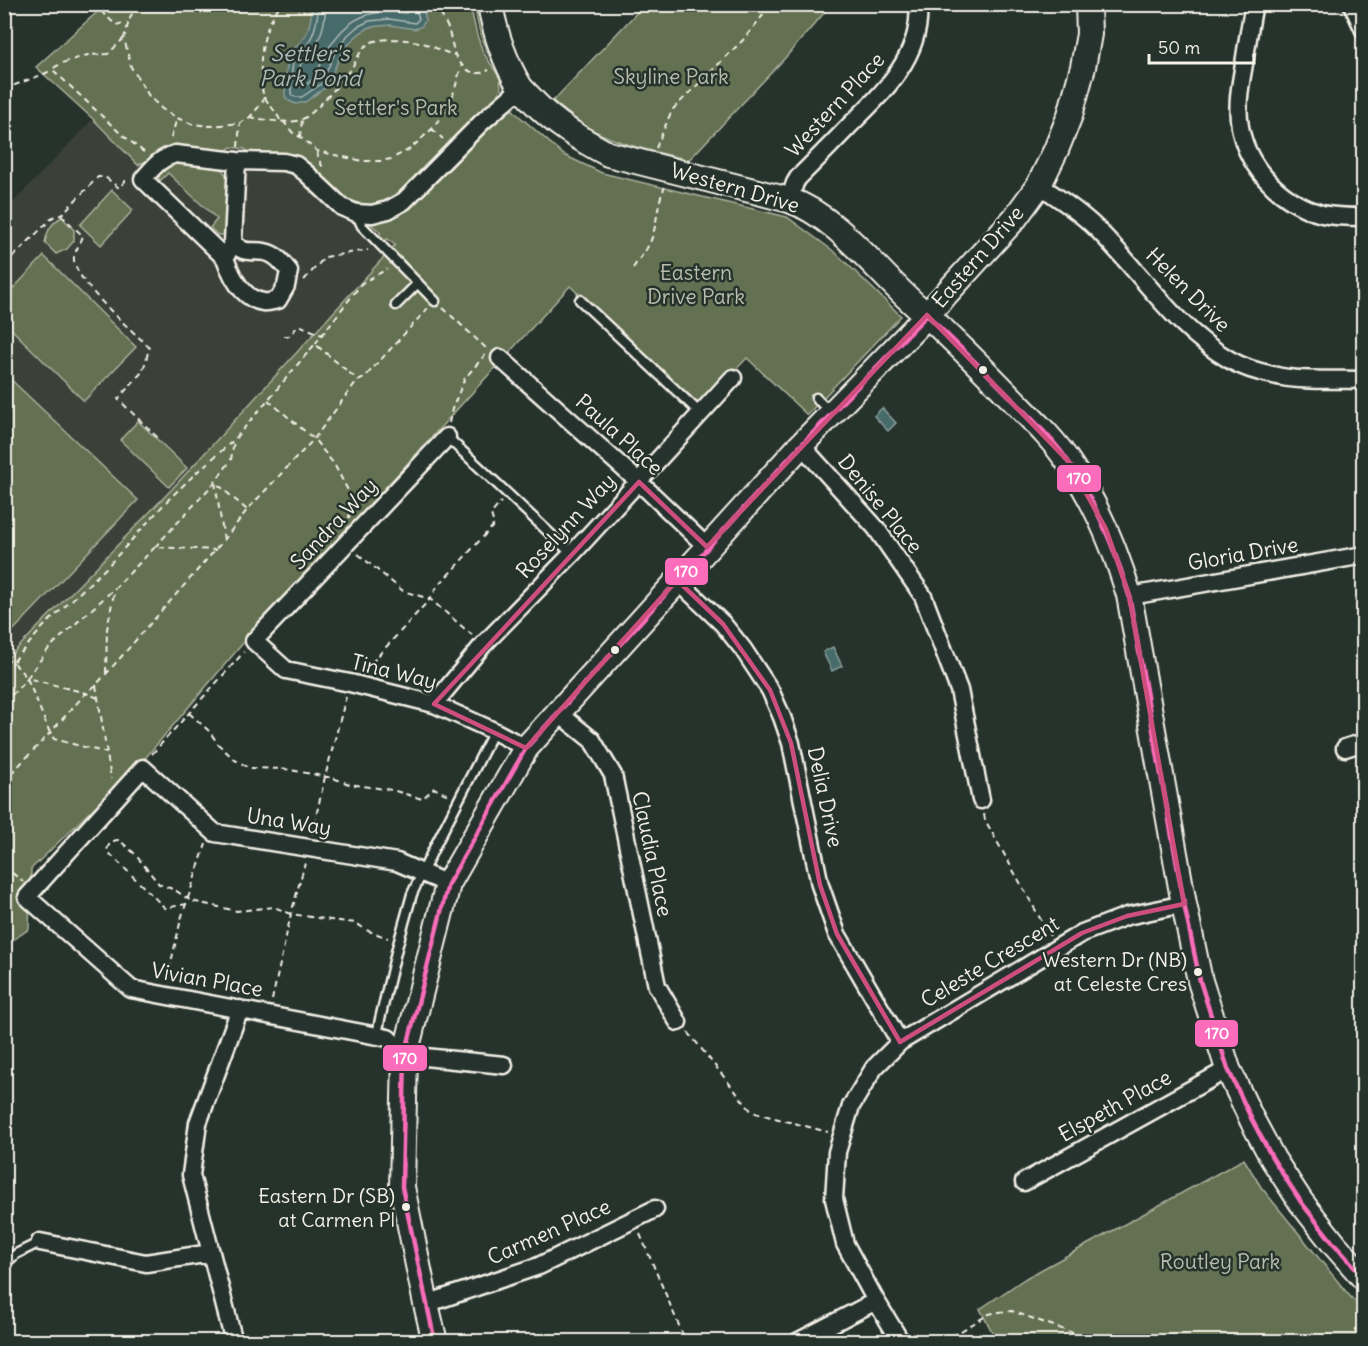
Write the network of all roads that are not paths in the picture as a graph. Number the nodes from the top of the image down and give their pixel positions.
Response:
1 (490, 4) edge
2 (918, 4) edge
3 (1088, 4) edge
4 (1254, 4) edge
5 (1352, 4) edge
6 (1364, 30) edge
7 (521, 88) junction
8 (237, 161) junction
9 (1039, 185) junction
10 (789, 200) junction
11 (356, 213) junction
12 (1364, 217) edge
13 (233, 242) junction
14 (225, 258) junction
15 (418, 283) junction
16 (435, 300) road end
17 (580, 300) dead end
18 (396, 305) dead end
19 (927, 315) junction
20 (500, 358) dead end
21 (733, 378) dead end
22 (1364, 380) edge
23 (700, 413) junction
24 (447, 437) joint
25 (801, 445) junction
26 (639, 482) junction
27 (707, 548) junction
28 (572, 554) junction
29 (1364, 555) edge
30 (677, 580) junction
31 (1129, 595) junction
32 (254, 640) joint
33 (434, 704) junction
34 (557, 712) junction
35 (494, 731) junction
36 (1364, 742) edge
37 (526, 748) junction
38 (1345, 748) dead end
39 (981, 800) road end
40 (422, 873) junction
41 (448, 884) junction
42 (30, 894) joint
43 (1184, 904) junction
44 (240, 1009) junction
45 (678, 1022) road end
46 (377, 1036) junction
47 (900, 1042) junction
48 (405, 1055) junction
49 (504, 1065) dead end
50 (1228, 1069) junction
51 (1024, 1182) dead end
52 (655, 1209) dead end
53 (40, 1242) joint
54 (211, 1253) junction
55 (4, 1264) edge
56 (1364, 1278) edge
57 (876, 1301) junction
58 (426, 1304) junction
59 (234, 1341) edge
60 (435, 1341) edge
61 (797, 1341) edge
62 (901, 1341) edge

1 - 7 street, Western Drive
2 - 10 street, Western Place
3 - 9 street, Eastern Drive
4 - 12 street
5 - 6 street
7 - 10 street, Western Drive
7 - 11 street
8 - 11 street
8 - 13 street
8 - 14 street
9 - 19 street, Eastern Drive
9 - 22 street, Helen Drive
10 - 19 street, Western Drive
11 - 15 lane
13 - 14 street
13 - 14 street
15 - 16 lane
15 - 18 lane
17 - 23 lane
19 - 25 street, Eastern Drive
19 - 31 street, Western Drive
20 - 26 street, Paula Place
21 - 23 street, Roselynn Way
23 - 26 street, Roselynn Way
24 - 28 lane
24 - 32 street, Sandra Way
25 - 27 street, Eastern Drive
25 - 39 street, Denise Place
26 - 27 street, Paula Place
26 - 28 street, Roselynn Way
27 - 30 street, Eastern Drive
28 - 33 street, Roselynn Way
29 - 31 street, Gloria Drive
30 - 34 street, Eastern Drive
30 - 47 street, Delia Drive
31 - 43 street, Western Drive
32 - 33 street, Tina Way
33 - 35 street, Tina Way
34 - 37 street, Eastern Drive
34 - 45 street, Claudia Place
35 - 37 street, Tina Way
35 - 40 lane
36 - 38 street
37 - 41 street, Eastern Drive
40 - 41 street, Una Way
40 - 42 street, Una Way
40 - 46 lane
41 - 48 street, Eastern Drive
42 - 44 street, Vivian Place
43 - 47 street, Celeste Crescent
43 - 50 street, Western Drive
44 - 46 street, Vivian Place
44 - 54 street
46 - 48 street, Vivian Place
47 - 57 street, Celeste Crescent
48 - 49 street
48 - 58 street, Eastern Drive
50 - 51 street, Elspeth Place
50 - 56 street, Western Drive
52 - 58 street, Carmen Place
53 - 54 street
53 - 55 lane
54 - 59 street
57 - 61 street
57 - 62 street, Celeste Crescent
58 - 60 street, Eastern Drive

